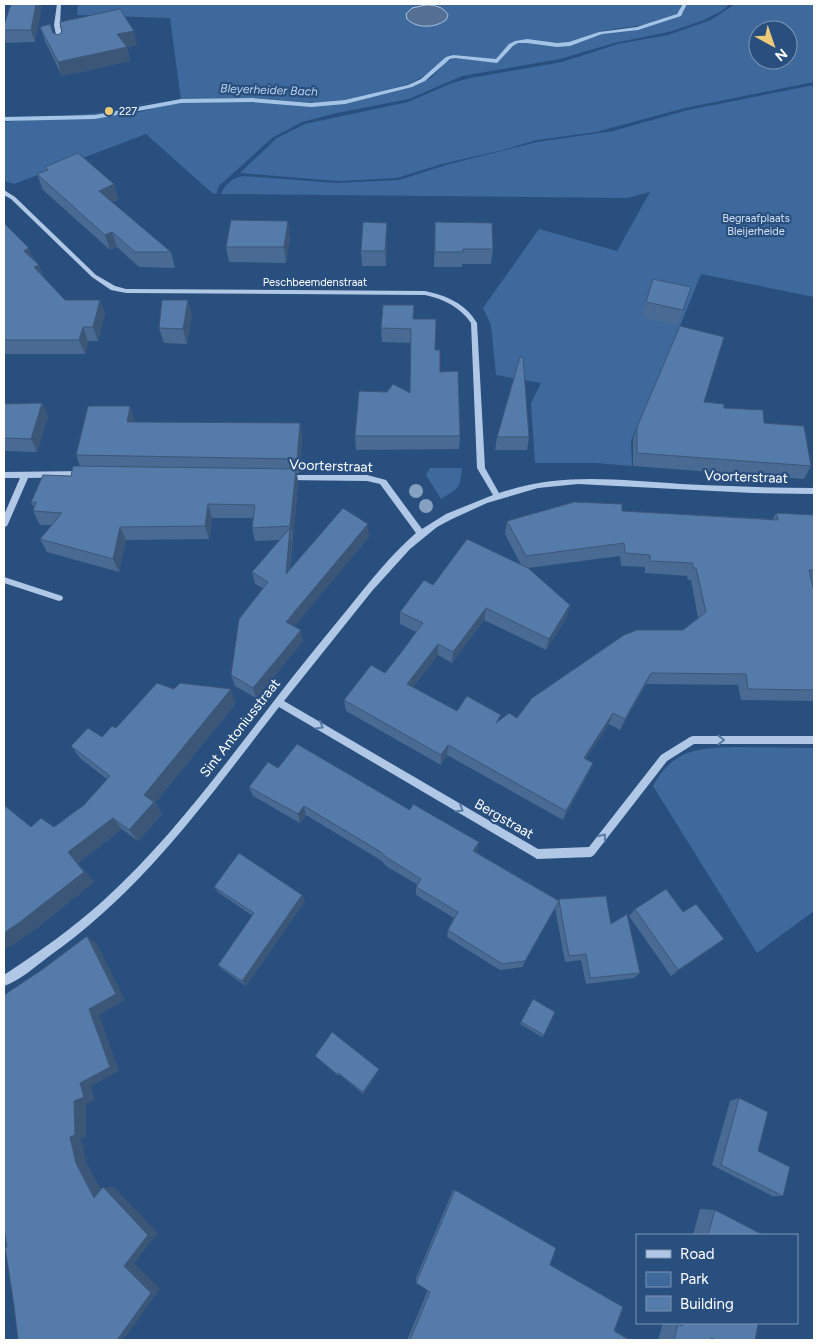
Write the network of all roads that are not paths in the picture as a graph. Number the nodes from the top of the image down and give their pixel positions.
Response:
1 (59, 4) edge
2 (61, 45) edge
3 (4, 192) edge
4 (90, 474) edge
5 (4, 475) edge
6 (25, 475) junction
7 (278, 477) edge
8 (814, 491) edge
9 (498, 497) junction
10 (4, 524) edge
11 (421, 534) junction
12 (4, 580) edge
13 (59, 598) dead end
14 (278, 702) junction
15 (814, 740) edge
16 (4, 981) edge

1 - 2 street
3 - 9 street, Peschbeemdenstraat
4 - 6 street
5 - 6 street
6 - 10 street
7 - 11 street, Voorterstraat
8 - 9 street, Voorterstraat
9 - 11 street, Sint Antoniusstraat
11 - 14 street, Sint Antoniusstraat
12 - 13 street
14 -> 15 street, Bergstraat
14 - 16 street, Sint Antoniusstraat

